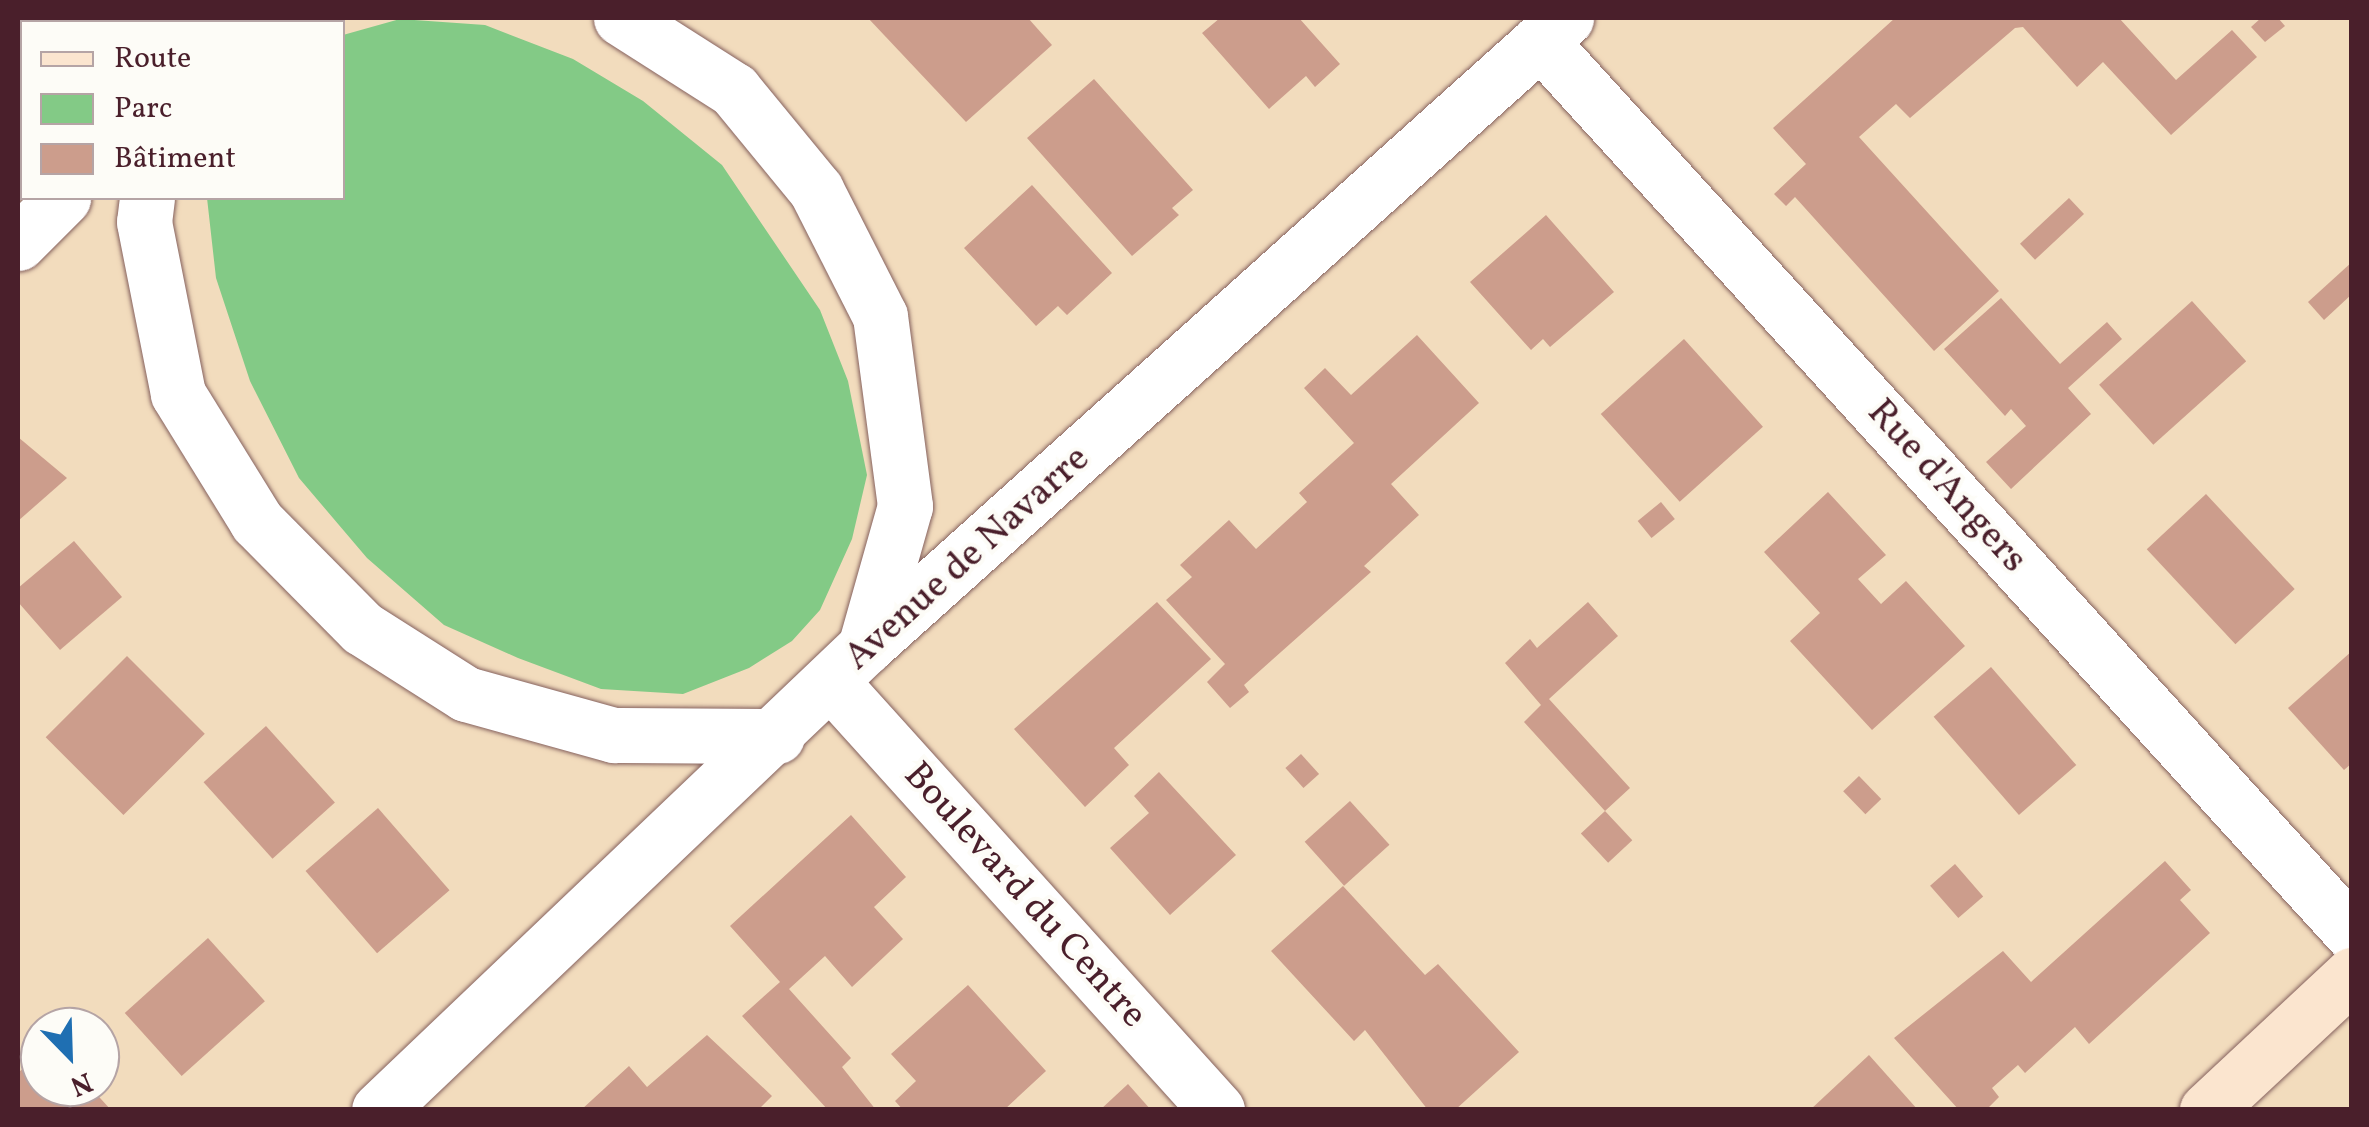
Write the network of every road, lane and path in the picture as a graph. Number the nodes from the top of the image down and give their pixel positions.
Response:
1 (621, 18) edge
2 (1553, 29) edge
3 (62, 200) edge
4 (148, 200) edge
5 (18, 242) edge
6 (849, 665) junction
7 (777, 736) junction
8 (2352, 933) edge
9 (2352, 975) edge
10 (378, 1110) edge
11 (1217, 1110) edge
12 (2207, 1110) edge

1 - 6 street
2 - 6 street, Avenue de Navarre
2 - 8 street, Rue d'Angers
3 - 5 street
4 - 7 street
6 - 7 street, Avenue de Navarre
6 - 11 street, Boulevard du Centre
7 - 10 street, Avenue de Navarre
9 - 12 street

